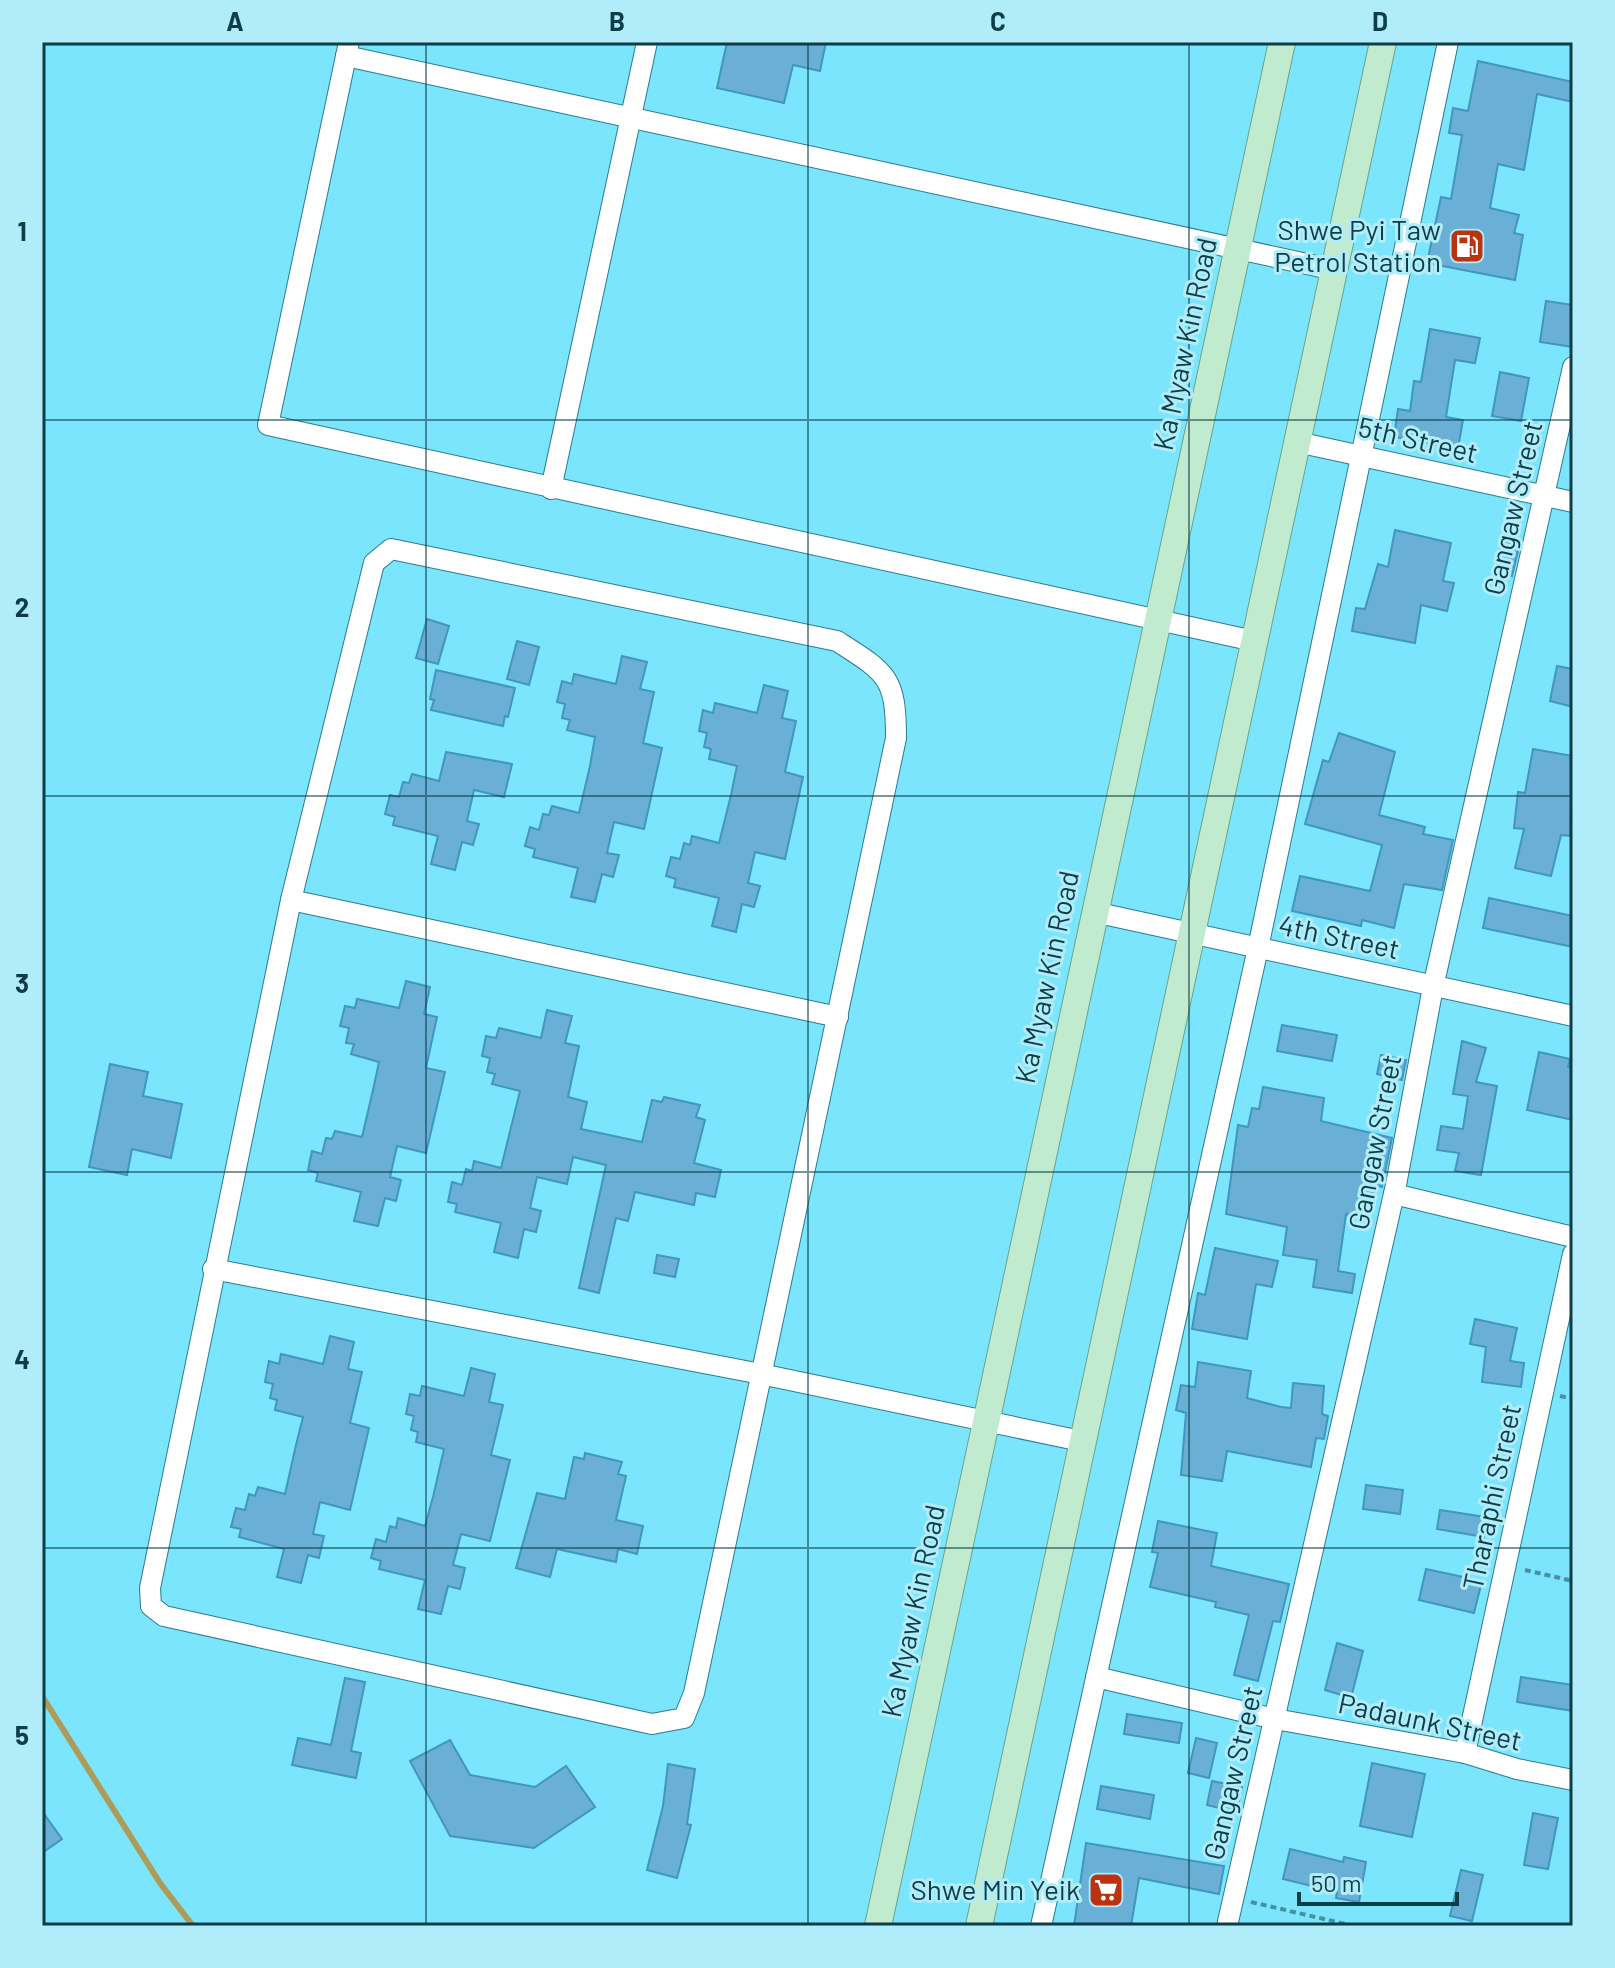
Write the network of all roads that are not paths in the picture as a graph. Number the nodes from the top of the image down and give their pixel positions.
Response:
1 (647, 42) edge
2 (1282, 42) edge
3 (1383, 42) edge
4 (1448, 42) edge
5 (348, 49) edge
6 (630, 120) junction
7 (1238, 250) junction
8 (1335, 270) junction
9 (1573, 367) edge
10 (1297, 442) junction
11 (1361, 456) junction
12 (551, 489) junction
13 (1545, 496) junction
14 (1573, 502) edge
15 (1157, 620) junction
16 (1254, 641) junction
17 (291, 900) junction
18 (1094, 912) junction
19 (1190, 933) junction
20 (1258, 948) junction
21 (1433, 987) junction
22 (1573, 1016) edge
23 (838, 1017) junction
24 (1394, 1194) junction
25 (1573, 1237) edge
26 (1573, 1254) edge
27 (213, 1269) junction
28 (761, 1374) junction
29 (984, 1421) junction
30 (1081, 1441) junction
31 (1096, 1677) junction
32 (1275, 1719) junction
33 (1465, 1753) junction
34 (1573, 1780) edge
35 (878, 1926) edge
36 (979, 1926) edge
37 (1041, 1926) edge
38 (1227, 1926) edge

1 - 6 street
2 - 7 main road, Ka Myaw Kin Road
3 - 8 main road
4 - 11 street
5 - 6 street
5 - 12 street
6 - 7 street
6 - 12 street
7 - 8 street
7 - 15 main road, Ka Myaw Kin Road
8 - 10 main road
9 - 13 street, Gangaw Street
10 - 11 street, 5th Street
10 - 16 main road
11 - 13 street, 5th Street
11 - 20 street
12 - 15 street
13 - 14 street, 5th Street
13 - 21 street, Gangaw Street
15 - 16 street
15 - 18 main road, Ka Myaw Kin Road
16 - 19 main road
17 - 23 street
17 - 23 street
17 - 27 street
18 - 19 street, 4th Street
18 - 29 main road, Ka Myaw Kin Road
19 - 20 street, 4th Street
19 - 30 main road
20 - 21 street, 4th Street
20 - 31 street
21 - 22 street, 4th Street
21 - 24 street, Gangaw Street
23 - 28 street
24 - 25 street
24 - 32 street, Gangaw Street
26 - 33 street, Tharaphi Street
27 - 28 street
27 - 28 street
28 - 29 street
29 - 30 street
29 - 35 main road, Ka Myaw Kin Road
30 - 36 main road
31 - 32 street, Padaunk Street
31 - 37 street
32 - 33 street, Padaunk Street
32 - 38 street, Gangaw Street
33 - 34 street, Padaunk Street

